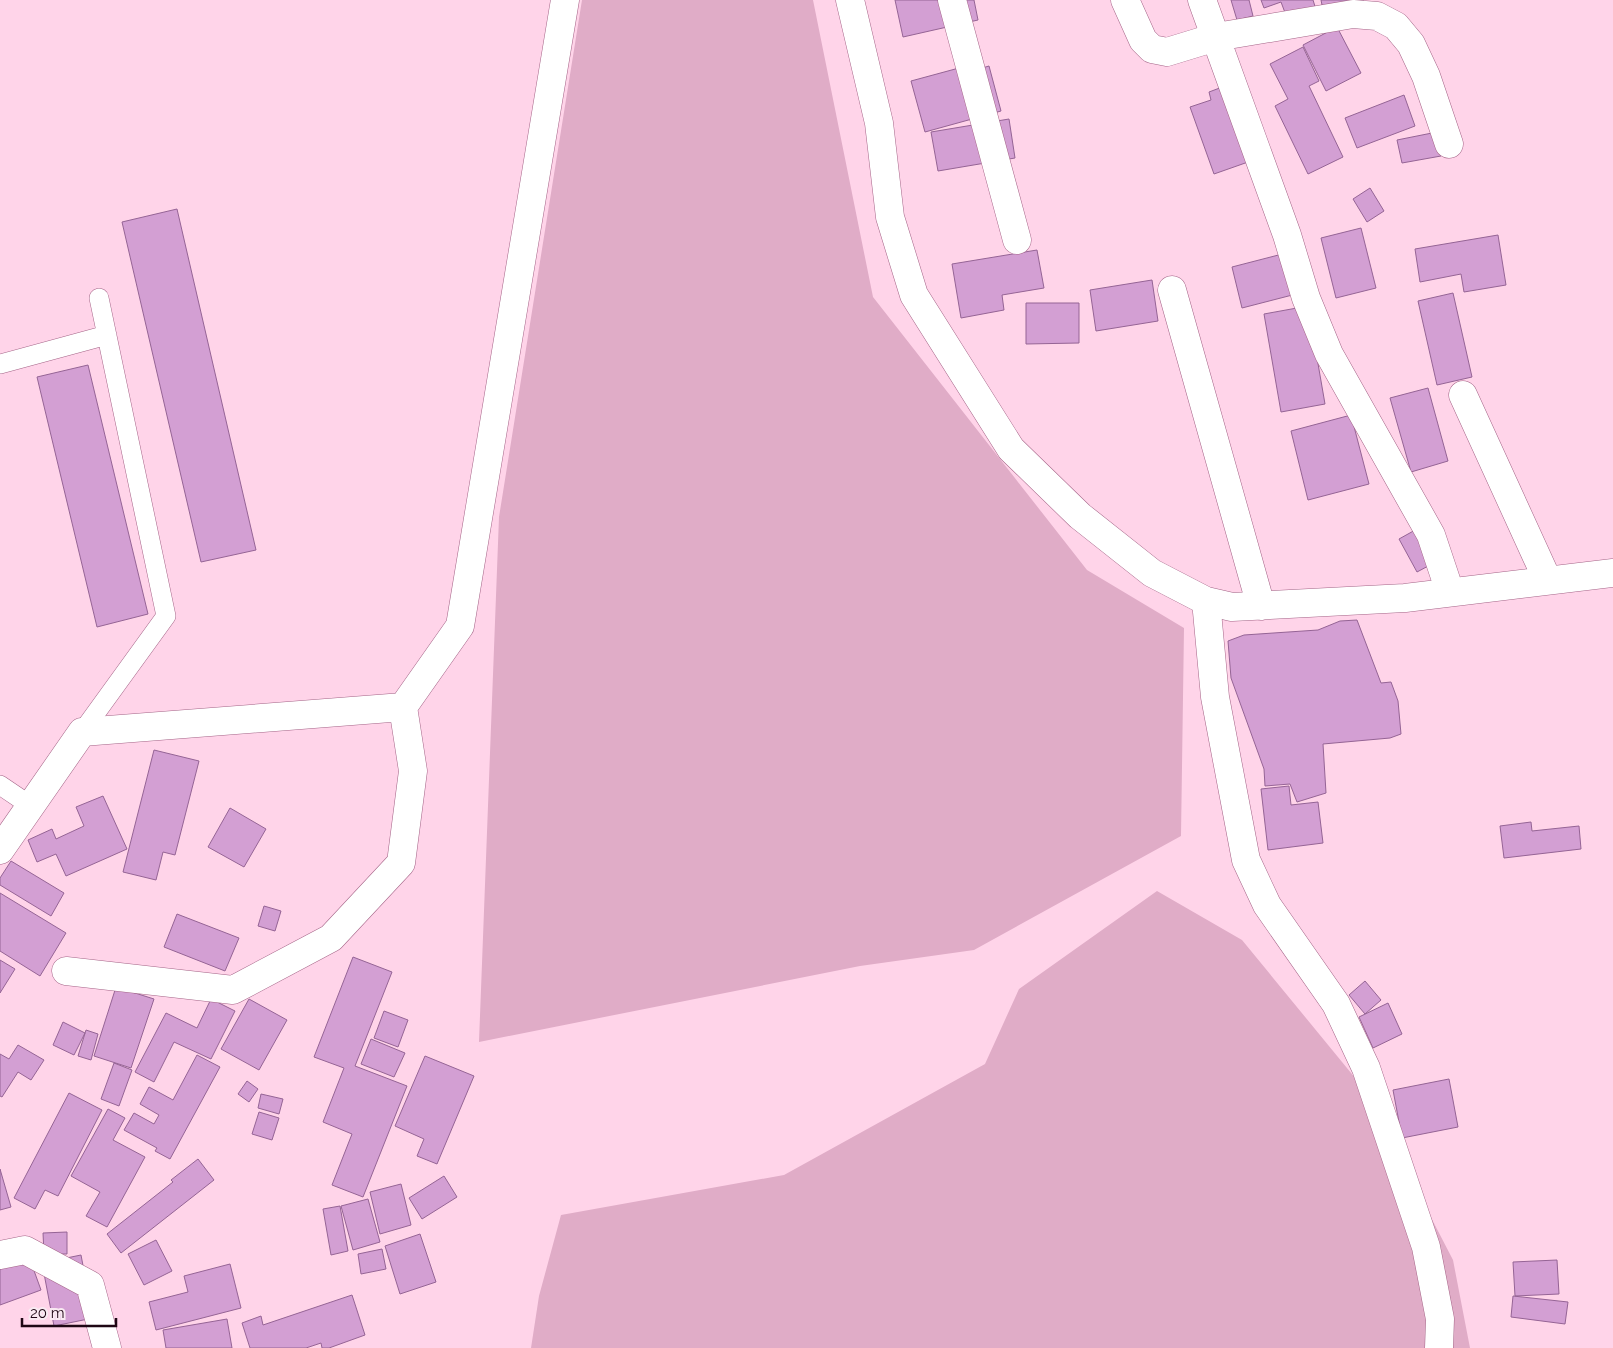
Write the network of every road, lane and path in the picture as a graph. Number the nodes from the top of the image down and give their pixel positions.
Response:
1 (565, 0) edge
2 (850, 0) edge
3 (952, 0) edge
4 (1125, 0) edge
5 (1202, 0) edge
6 (1216, 37) junction
7 (1449, 144) dead end
8 (1016, 240) dead end
9 (1172, 290) dead end
10 (100, 298) dead end
11 (107, 335) junction
12 (0, 364) edge
13 (1463, 395) dead end
14 (1613, 573) edge
15 (1547, 579) junction
16 (1450, 592) junction
17 (1206, 601) junction
18 (1261, 606) junction
19 (404, 707) junction
20 (82, 732) junction
21 (0, 785) edge
22 (31, 806) junction
23 (0, 850) edge
24 (66, 971) dead end
25 (0, 1256) edge
26 (107, 1348) edge
27 (1439, 1348) edge

1 - 19 street
2 - 17 street
3 - 8 street
4 - 6 street
5 - 6 street
6 - 7 street
6 - 16 street
9 - 18 street
10 - 11 lane
11 - 12 lane
11 - 20 lane
13 - 15 street
14 - 15 street
15 - 16 street
16 - 18 street
17 - 18 street
17 - 27 street
19 - 20 street
19 - 24 street
20 - 22 street
21 - 22 lane
22 - 23 street
25 - 26 street

